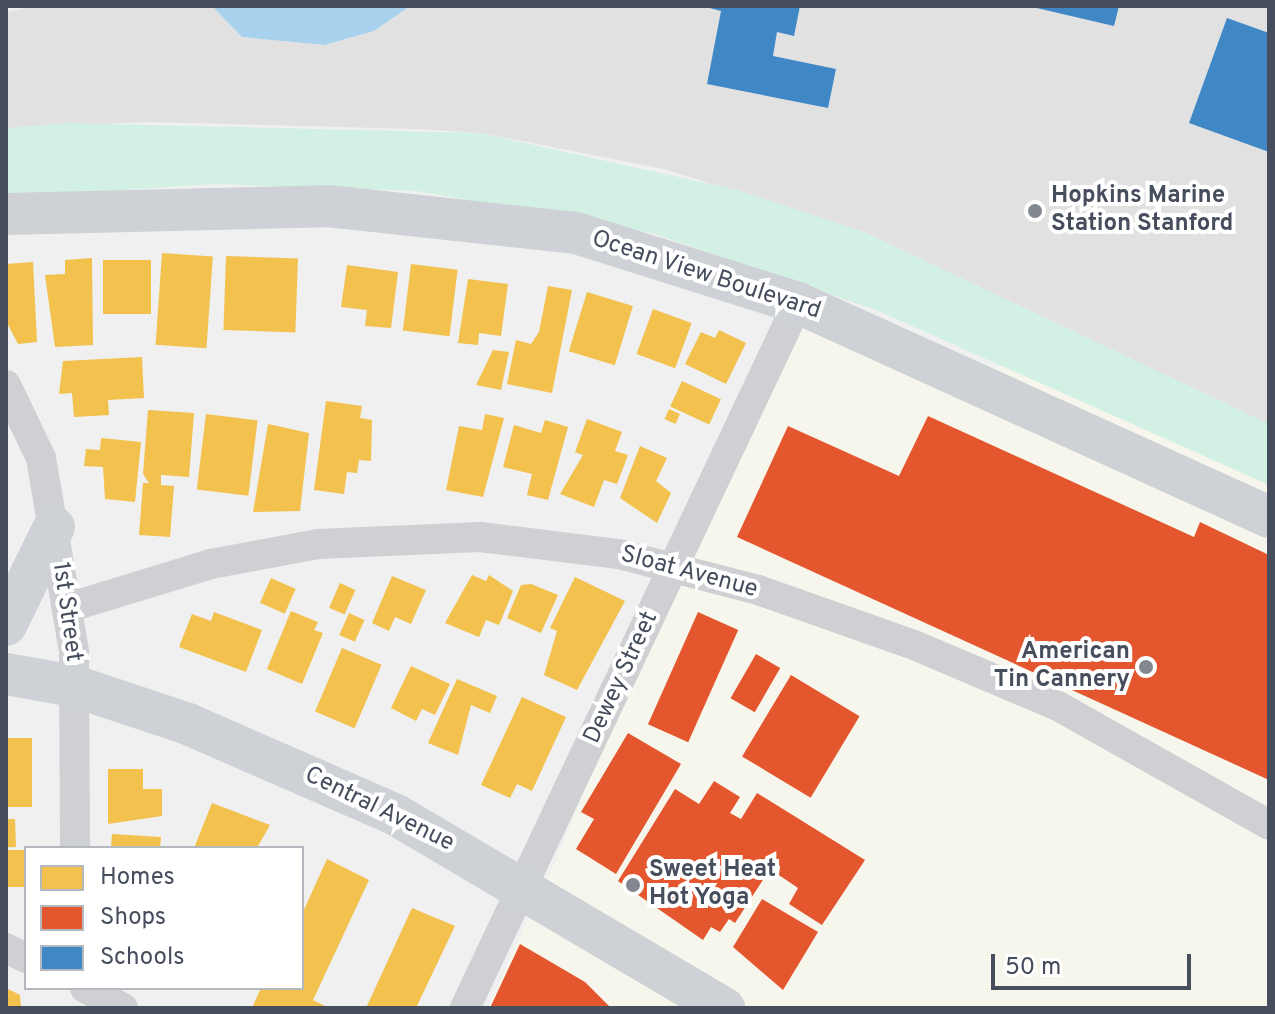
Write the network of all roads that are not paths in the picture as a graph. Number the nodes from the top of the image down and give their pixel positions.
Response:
1 (6, 214) edge
2 (798, 303) junction
3 (6, 385) edge
4 (1269, 517) edge
5 (54, 527) junction
6 (675, 566) junction
7 (67, 608) junction
8 (6, 625) edge
9 (6, 674) edge
10 (74, 686) junction
11 (1269, 825) edge
12 (75, 846) edge
13 (524, 885) junction
14 (6, 948) edge
15 (24, 957) edge
16 (89, 990) edge
17 (123, 1008) edge
18 (465, 1008) edge
19 (724, 1008) edge

1 - 2 main road, Ocean View Boulevard
2 - 4 main road, Ocean View Boulevard
2 - 6 street, Dewey Street
3 - 5 street, 1st Street
5 - 7 street, 1st Street
5 - 8 main road
6 - 7 street, Sloat Avenue
6 - 11 street, Sloat Avenue
6 - 13 street, Dewey Street
7 - 10 street, 1st Street
9 - 10 main road, Central Avenue
10 - 12 street, 1st Street
10 - 13 main road, Central Avenue
13 - 18 street, Dewey Street
13 - 19 main road, Central Avenue
14 - 15 street
16 - 17 street

